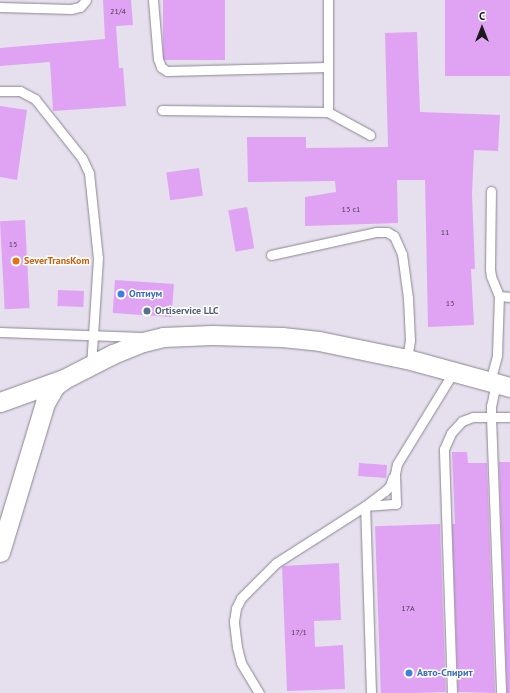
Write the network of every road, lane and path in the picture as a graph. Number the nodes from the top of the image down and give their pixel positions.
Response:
1 (86, 0) edge
2 (153, 0) edge
3 (328, 0) edge
4 (0, 7) edge
5 (328, 67) junction
6 (0, 91) edge
7 (162, 110) dead end
8 (328, 112) junction
9 (370, 134) dead end
10 (491, 191) dead end
11 (271, 255) dead end
12 (499, 296) junction
13 (510, 297) edge
14 (0, 332) edge
15 (93, 336) junction
16 (163, 337) junction
17 (407, 359) junction
18 (91, 364) junction
19 (454, 371) junction
20 (64, 379) junction
21 (499, 384) edge
22 (0, 402) edge
23 (491, 417) junction
24 (510, 417) edge
25 (395, 474) junction
26 (365, 506) junction
27 (0, 552) edge
28 (259, 693) edge
29 (371, 693) edge
30 (452, 693) edge
31 (501, 693) edge

1 - 4 lane
2 - 5 lane
3 - 5 lane
5 - 8 lane
6 - 15 lane
7 - 8 lane
8 - 9 lane
10 - 12 lane
11 - 17 lane
12 - 13 lane
12 - 21 lane
14 - 15 lane
15 - 16 lane
15 - 18 lane
16 - 17 street
16 - 18 street
17 - 19 street
18 - 20 street
19 - 21 street
19 - 25 lane
20 - 22 street
20 - 27 street
21 - 23 lane
23 - 24 lane
23 - 30 lane
23 - 31 lane
25 - 26 lane
25 - 26 lane
26 - 28 lane
26 - 29 lane

